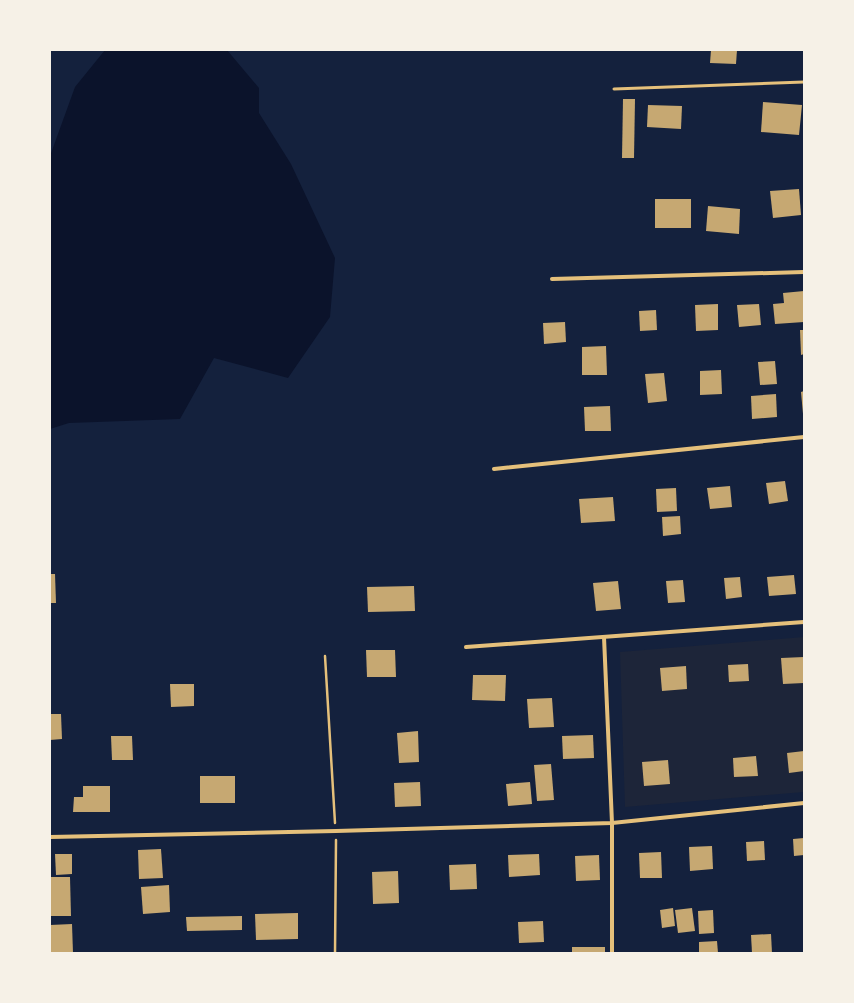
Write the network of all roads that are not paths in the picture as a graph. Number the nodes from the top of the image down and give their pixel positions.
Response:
1 (804, 82) edge
2 (614, 89) dead end
3 (804, 272) edge
4 (552, 279) dead end
5 (804, 437) edge
6 (494, 469) dead end
7 (804, 622) edge
8 (604, 637) junction
9 (466, 647) dead end
10 (804, 803) edge
11 (612, 823) junction
12 (50, 837) edge
13 (612, 953) edge

1 - 2 lane
3 - 4 street
5 - 6 street
7 - 8 street
8 - 9 street
8 - 11 street
10 - 11 street
11 - 12 street
11 - 13 street

